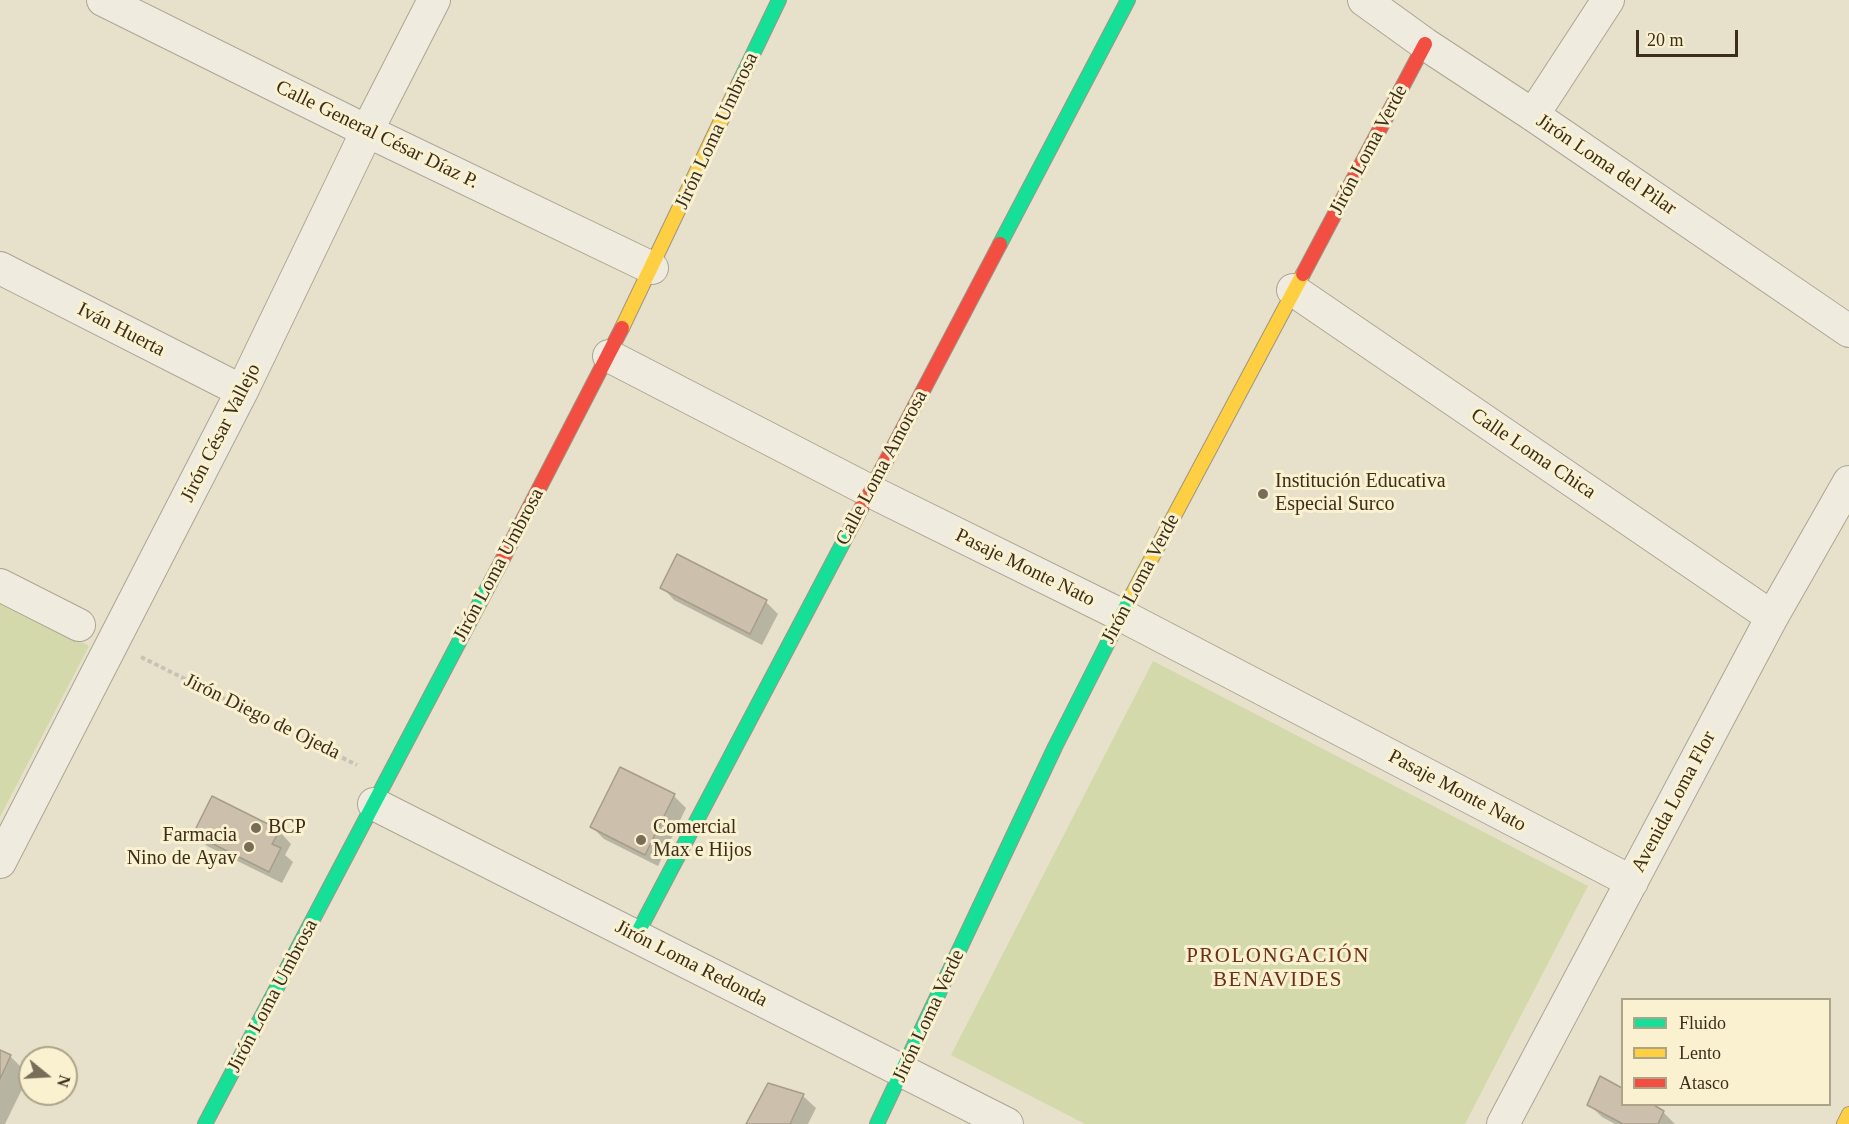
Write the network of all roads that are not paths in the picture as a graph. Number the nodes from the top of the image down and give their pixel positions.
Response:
1 (434, 0) edge
2 (779, 0) edge
3 (1128, 0) edge
4 (1364, 0) edge
5 (1608, 0) edge
6 (107, 1) edge
7 (1425, 44) junction
8 (1533, 115) junction
9 (367, 131) junction
10 (0, 268) edge
11 (652, 268) junction
12 (1293, 290) junction
13 (1849, 331) edge
14 (609, 356) junction
15 (242, 391) junction
16 (1849, 482) edge
17 (870, 491) junction
18 (0, 585) edge
19 (1121, 615) junction
20 (1772, 617) junction
21 (79, 625) dead end
22 (380, 793) junction
23 (0, 862) edge
24 (1632, 882) junction
25 (636, 936) junction
26 (903, 1070) junction
27 (1849, 1114) edge
28 (205, 1124) edge
29 (877, 1124) edge
30 (1007, 1124) edge
31 (1503, 1124) edge
32 (1844, 1124) edge

1 - 9 street, Jirón César Vallejo
2 - 11 street, Jirón Loma Umbrosa
3 - 17 street, Calle Loma Amorosa
4 - 7 street, Jirón Loma del Pilar
5 - 8 street
6 - 9 street, Calle General César Díaz P.
7 - 8 street, Jirón Loma del Pilar
7 - 12 street, Jirón Loma Verde
8 - 13 street, Jirón Loma del Pilar
9 - 11 street, Calle General César Díaz P.
9 - 15 street, Jirón César Vallejo
10 - 15 street, Iván Huerta
11 - 14 street, Jirón Loma Umbrosa
12 - 19 street, Jirón Loma Verde
12 - 20 street, Calle Loma Chica
14 - 17 street, Pasaje Monte Nato
14 - 22 street, Jirón Loma Umbrosa
15 - 23 street, Jirón César Vallejo
16 - 20 street, Avenida Loma Flor
17 - 19 street, Pasaje Monte Nato
17 - 25 street, Calle Loma Amorosa
18 - 21 street
19 - 24 street, Pasaje Monte Nato
19 - 26 street, Jirón Loma Verde
20 - 24 street, Avenida Loma Flor
22 - 25 street, Jirón Loma Redonda
22 - 28 street, Jirón Loma Umbrosa
24 - 31 street, Avenida Loma Flor
25 - 26 street, Jirón Loma Redonda
26 - 29 street, Jirón Loma Verde
26 - 30 street, Jirón Loma Redonda
27 - 32 street

